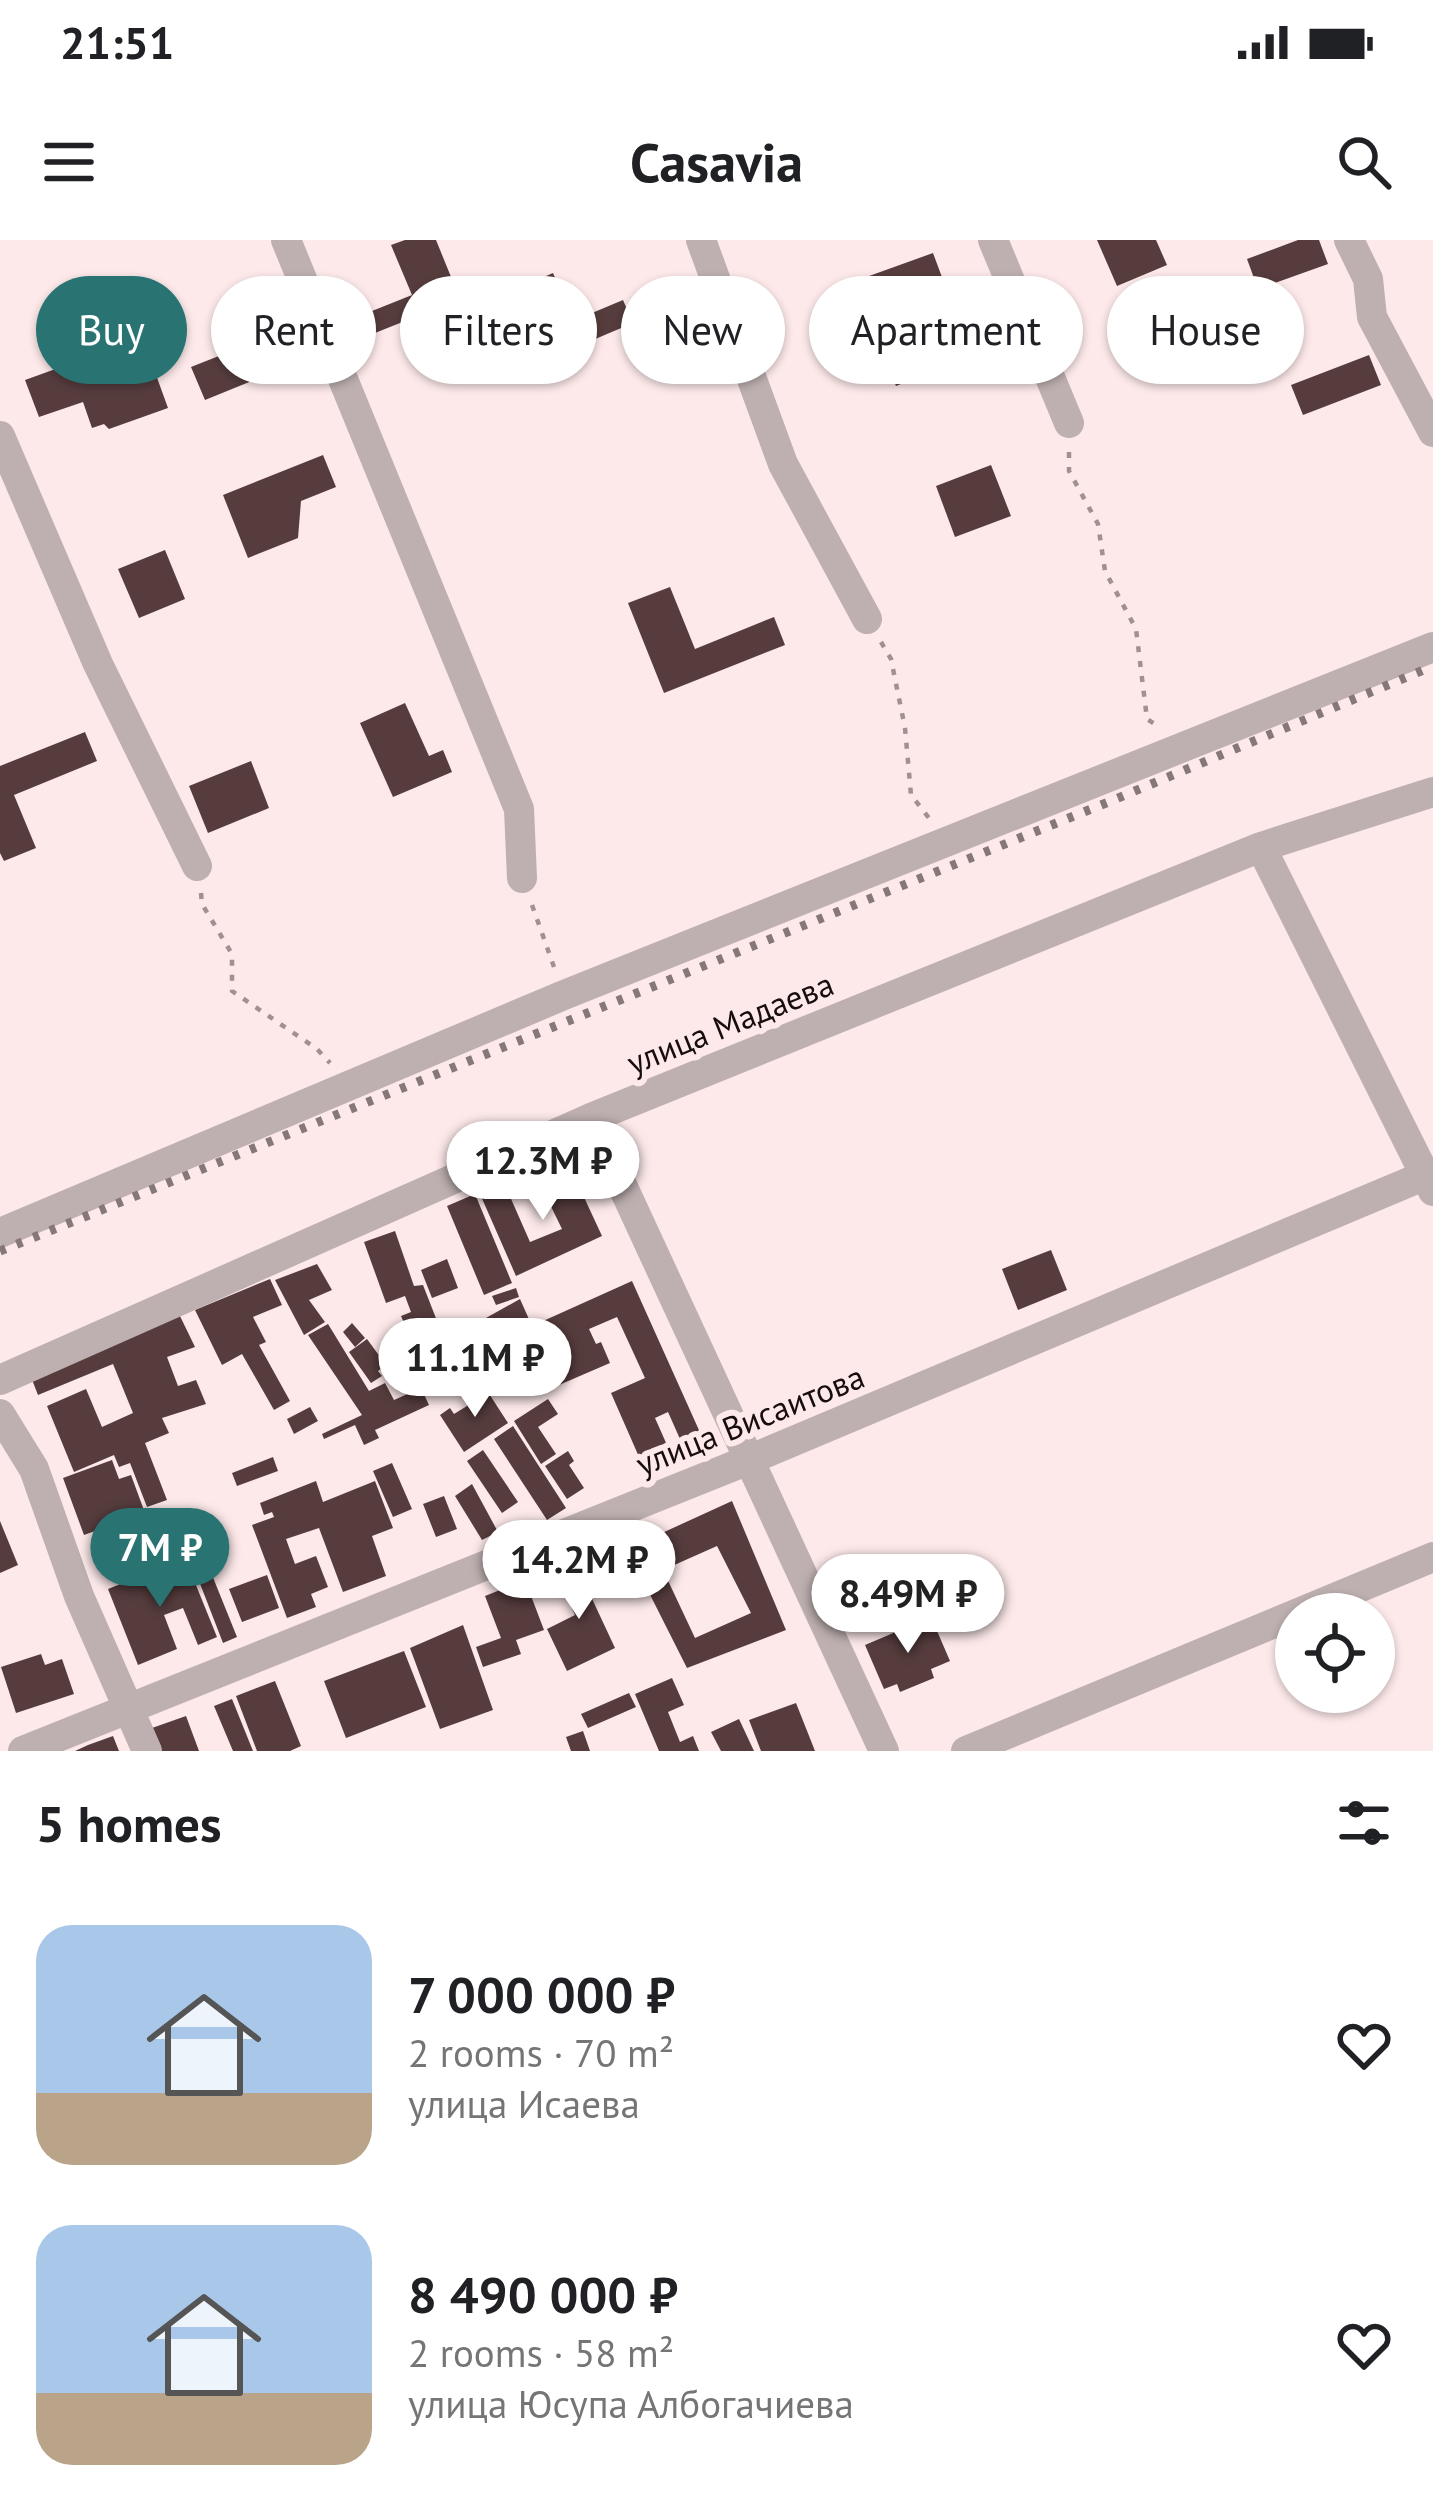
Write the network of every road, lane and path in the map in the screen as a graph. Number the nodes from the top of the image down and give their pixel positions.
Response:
1 (286, 240) edge
2 (701, 240) edge
3 (993, 240) edge
4 (1349, 240) edge
5 (1069, 423) joint
6 (1433, 432) edge
7 (0, 436) edge
8 (867, 619) joint
9 (1433, 647) edge
10 (1185, 746) junction
11 (1433, 792) edge
12 (948, 842) junction
13 (1261, 847) junction
14 (197, 866) joint
15 (522, 878) joint
16 (564, 995) junction
17 (350, 1085) junction
18 (591, 1118) junction
19 (1431, 1179) edge
20 (0, 1233) edge
21 (0, 1380) edge
22 (0, 1414) edge
23 (752, 1459) junction
24 (1433, 1557) edge
25 (128, 1711) junction
26 (23, 1751) edge
27 (147, 1751) edge
28 (884, 1751) edge
29 (966, 1751) edge

1 - 15 street
2 - 8 street
3 - 5 street
4 - 6 street
5 - 10 path
7 - 14 street
8 - 12 path
9 - 10 street
10 - 12 street
11 - 13 street, улица Мадаева
12 - 16 street
13 - 18 street, улица Мадаева
13 - 19 street
14 - 17 path
15 - 16 path
16 - 17 street
17 - 20 street
18 - 21 street, улица Мадаева
18 - 23 street
19 - 23 street, улица Висаитова
22 - 25 street
23 - 25 street, улица Висаитова
23 - 28 street
24 - 29 street
25 - 26 street, улица Висаитова
25 - 27 street

